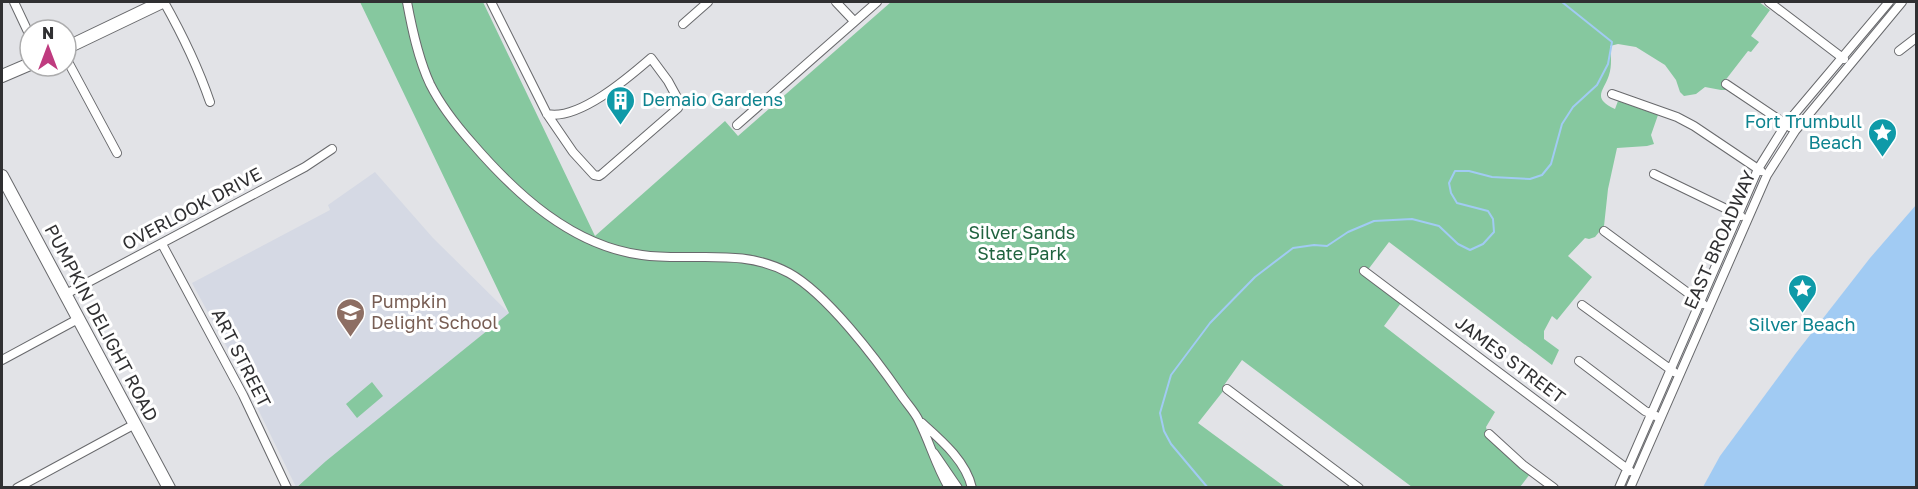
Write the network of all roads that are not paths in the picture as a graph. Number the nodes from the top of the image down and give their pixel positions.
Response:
1 (14, 2) edge
2 (163, 2) edge
3 (407, 2) edge
4 (491, 2) edge
5 (708, 2) edge
6 (836, 2) edge
7 (877, 2) edge
8 (1769, 2) edge
9 (1886, 2) edge
10 (1902, 2) edge
11 (1895, 11) junction
12 (22, 18) edge
13 (854, 21) junction
14 (683, 24) dead end
15 (1917, 38) edge
16 (78, 42) edge
17 (1899, 51) dead end
18 (1842, 57) junction
19 (1850, 63) junction
20 (18, 69) edge
21 (2, 76) edge
22 (77, 78) edge
23 (1726, 84) dead end
24 (1612, 94) dead end
25 (210, 102) dead end
26 (547, 114) junction
27 (1786, 124) junction
28 (737, 125) dead end
29 (1795, 131) junction
30 (332, 149) dead end
31 (117, 153) dead end
32 (1758, 169) junction
33 (1654, 174) dead end
34 (1767, 175) junction
35 (2, 176) edge
36 (1737, 214) junction
37 (1747, 219) junction
38 (1604, 231) dead end
39 (162, 244) junction
40 (1364, 271) dead end
41 (66, 294) junction
42 (1704, 304) junction
43 (1582, 305) dead end
44 (78, 319) junction
45 (2, 360) edge
46 (1579, 361) dead end
47 (1671, 370) junction
48 (1679, 376) junction
49 (1227, 389) dead end
50 (1656, 416) junction
51 (919, 421) junction
52 (135, 424) junction
53 (1489, 434) dead end
54 (932, 450) junction
55 (1627, 469) junction
56 (1636, 475) junction
57 (16, 488) edge
58 (169, 488) edge
59 (287, 488) edge
60 (948, 488) edge
61 (958, 488) edge
62 (972, 488) edge
63 (1359, 488) edge
64 (1554, 488) edge
65 (1619, 488) edge
66 (1630, 488) edge

1 - 12 street
2 - 16 street
2 - 25 street
3 - 51 street
4 - 26 street
5 - 14 street
6 - 13 street
7 - 13 street
8 - 18 street
9 - 11 street
9 - 18 street, EAST BROADWAY
10 - 11 street, EAST BROADWAY
11 - 19 street, EAST BROADWAY
13 - 28 street
15 - 17 street
18 - 19 street
18 - 27 street, EAST BROADWAY
19 - 29 street, EAST BROADWAY
20 - 21 street
22 - 31 street
23 - 27 street
24 - 32 street
26 - 26 street
27 - 29 street
27 - 32 street, EAST BROADWAY
29 - 34 street, EAST BROADWAY
30 - 39 street, OVERLOOK DRIVE
32 - 34 street
32 - 36 street, EAST BROADWAY
33 - 36 street
34 - 37 street, EAST BROADWAY
35 - 41 street, PUMPKIN DELIGHT ROAD
36 - 37 street
36 - 42 street, EAST BROADWAY
37 - 42 street, EAST BROADWAY
38 - 42 street
39 - 41 street, OVERLOOK DRIVE
39 - 59 street, ART STREET
40 - 55 street, JAMES STREET
41 - 44 street, PUMPKIN DELIGHT ROAD
42 - 47 street, EAST BROADWAY
42 - 48 street, EAST BROADWAY
43 - 47 street
44 - 45 street
44 - 52 street, PUMPKIN DELIGHT ROAD
46 - 50 street
47 - 48 street
47 - 50 street, EAST BROADWAY
48 - 50 street, EAST BROADWAY
49 - 63 street
50 - 55 street, EAST BROADWAY
50 - 56 street, EAST BROADWAY
51 - 54 street
51 - 62 street
52 - 57 street
52 - 58 street, PUMPKIN DELIGHT ROAD
53 - 64 street
54 - 60 street
54 - 61 street
55 - 56 street, JAMES STREET
55 - 65 street, EAST BROADWAY
56 - 66 street, EAST BROADWAY

